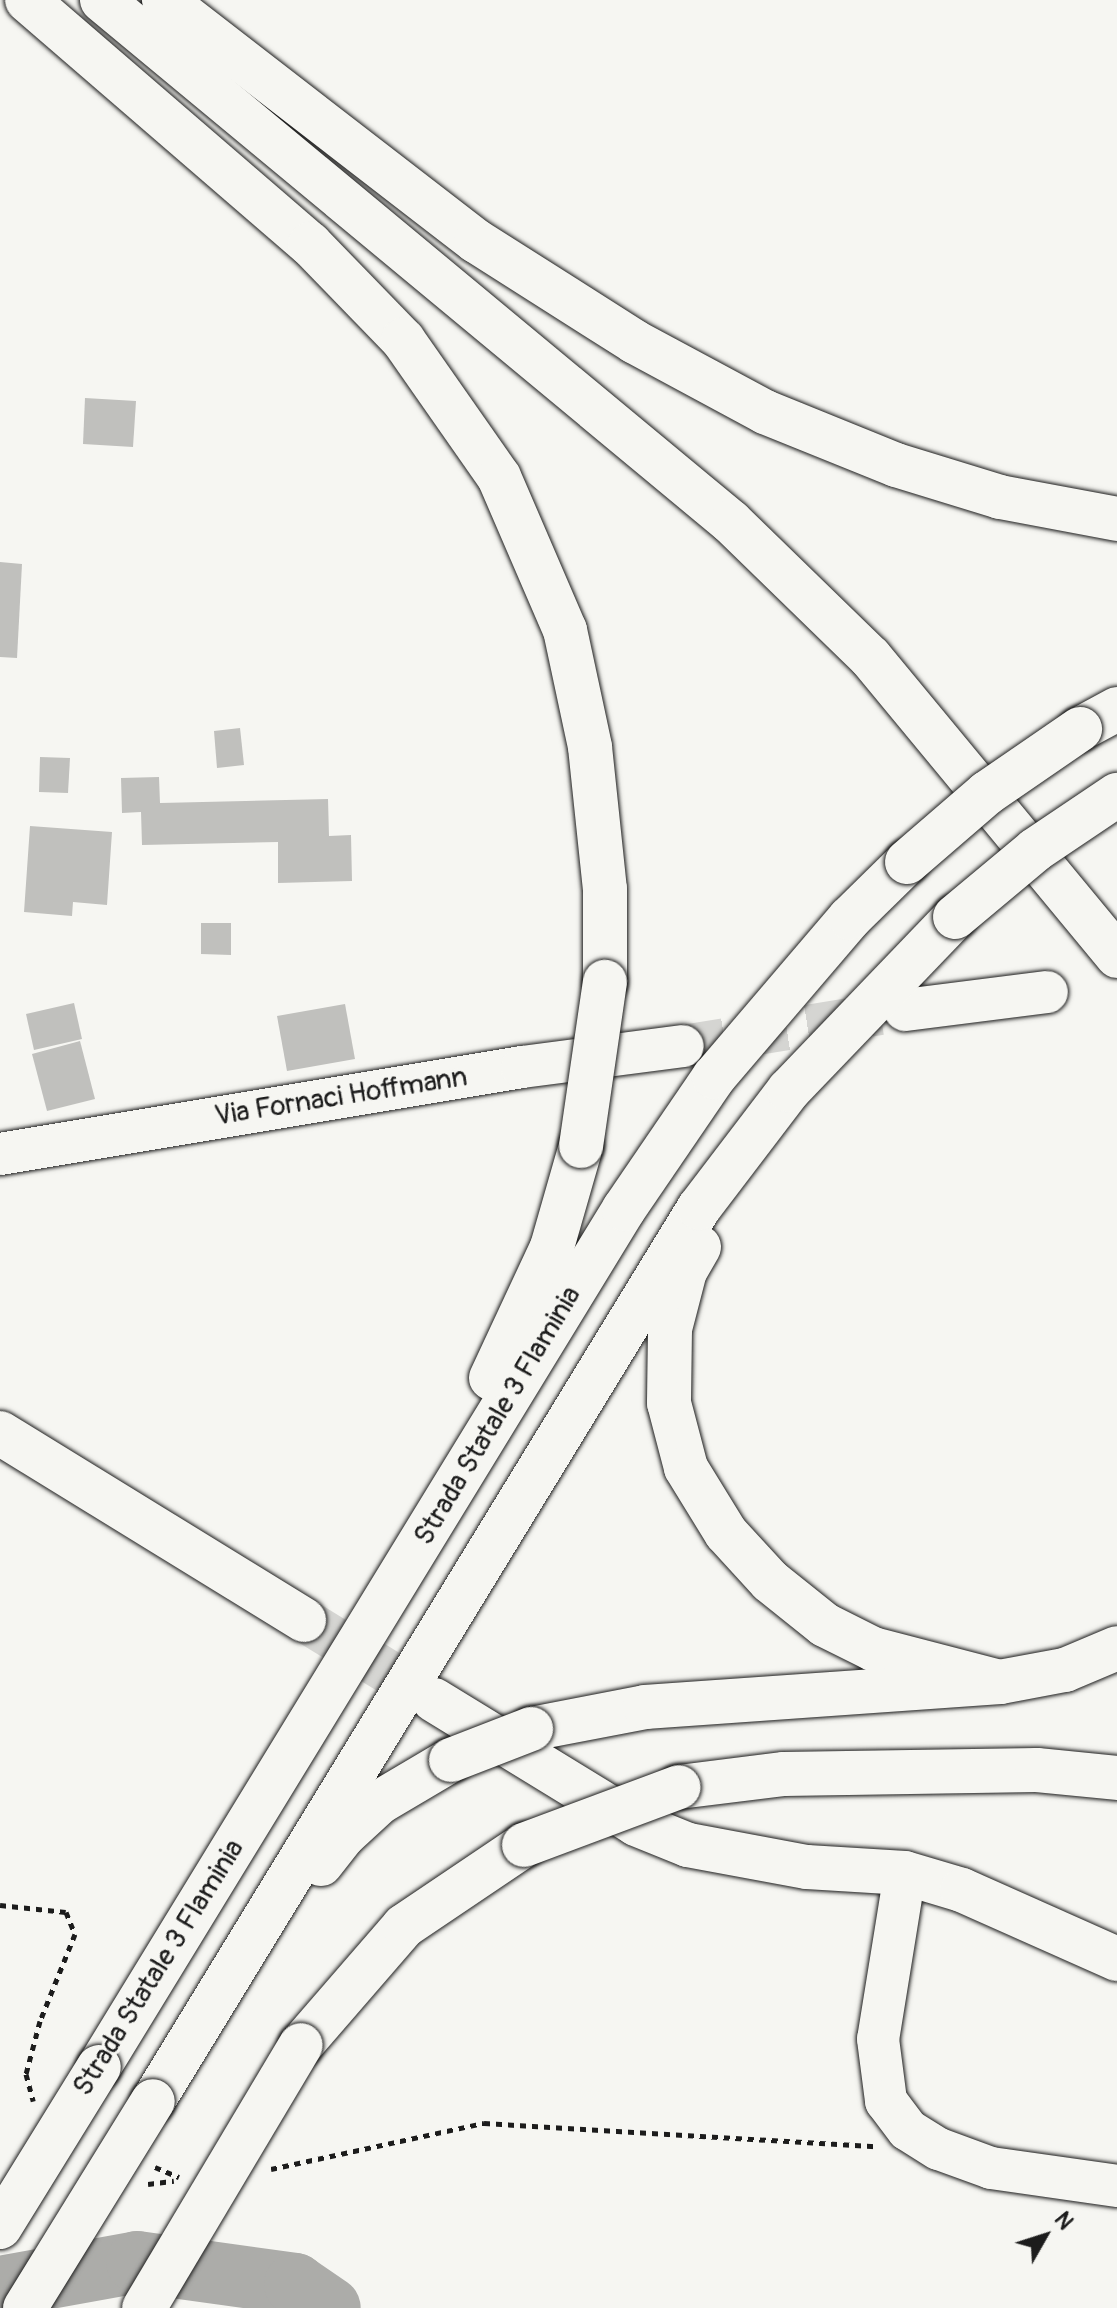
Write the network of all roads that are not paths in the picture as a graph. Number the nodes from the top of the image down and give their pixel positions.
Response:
1 (27, 0) edge
2 (80, 0) edge
3 (102, 0) edge
4 (164, 0) edge
5 (247, 124) junction
6 (1117, 519) edge
7 (1098, 719) edge
8 (1117, 795) edge
9 (1117, 956) edge
10 (1047, 992) dead end
11 (905, 1010) tunnel mouth
12 (683, 1046) tunnel mouth
13 (789, 1090) junction
14 (0, 1154) edge
15 (0, 1433) edge
16 (304, 1620) tunnel mouth
17 (1117, 1648) edge
18 (1000, 1682) junction
19 (434, 1700) tunnel mouth
20 (1117, 1778) edge
21 (905, 1873) junction
22 (1108, 1951) edge
23 (123, 2028) junction
24 (177, 2062) junction
25 (1117, 2186) edge
26 (0, 2227) edge
27 (25, 2308) edge
28 (144, 2308) edge

1 - 23 main road, bridge
2 - 5 main road
3 - 5 main road
4 - 6 main road
5 - 9 main road
7 - 23 main road, Strada Statale 3 Flaminia, bridge
8 - 13 main road, bridge
10 - 11 street
12 - 14 street, Via Fornaci Hoffmann
13 - 18 main road
13 - 24 main road
15 - 16 main road
17 - 18 main road
18 - 24 main road, bridge
19 - 21 main road
20 - 28 main road, bridge
21 - 22 main road
21 - 25 street
23 - 26 main road, Strada Statale 3 Flaminia, bridge
24 - 27 main road, bridge

